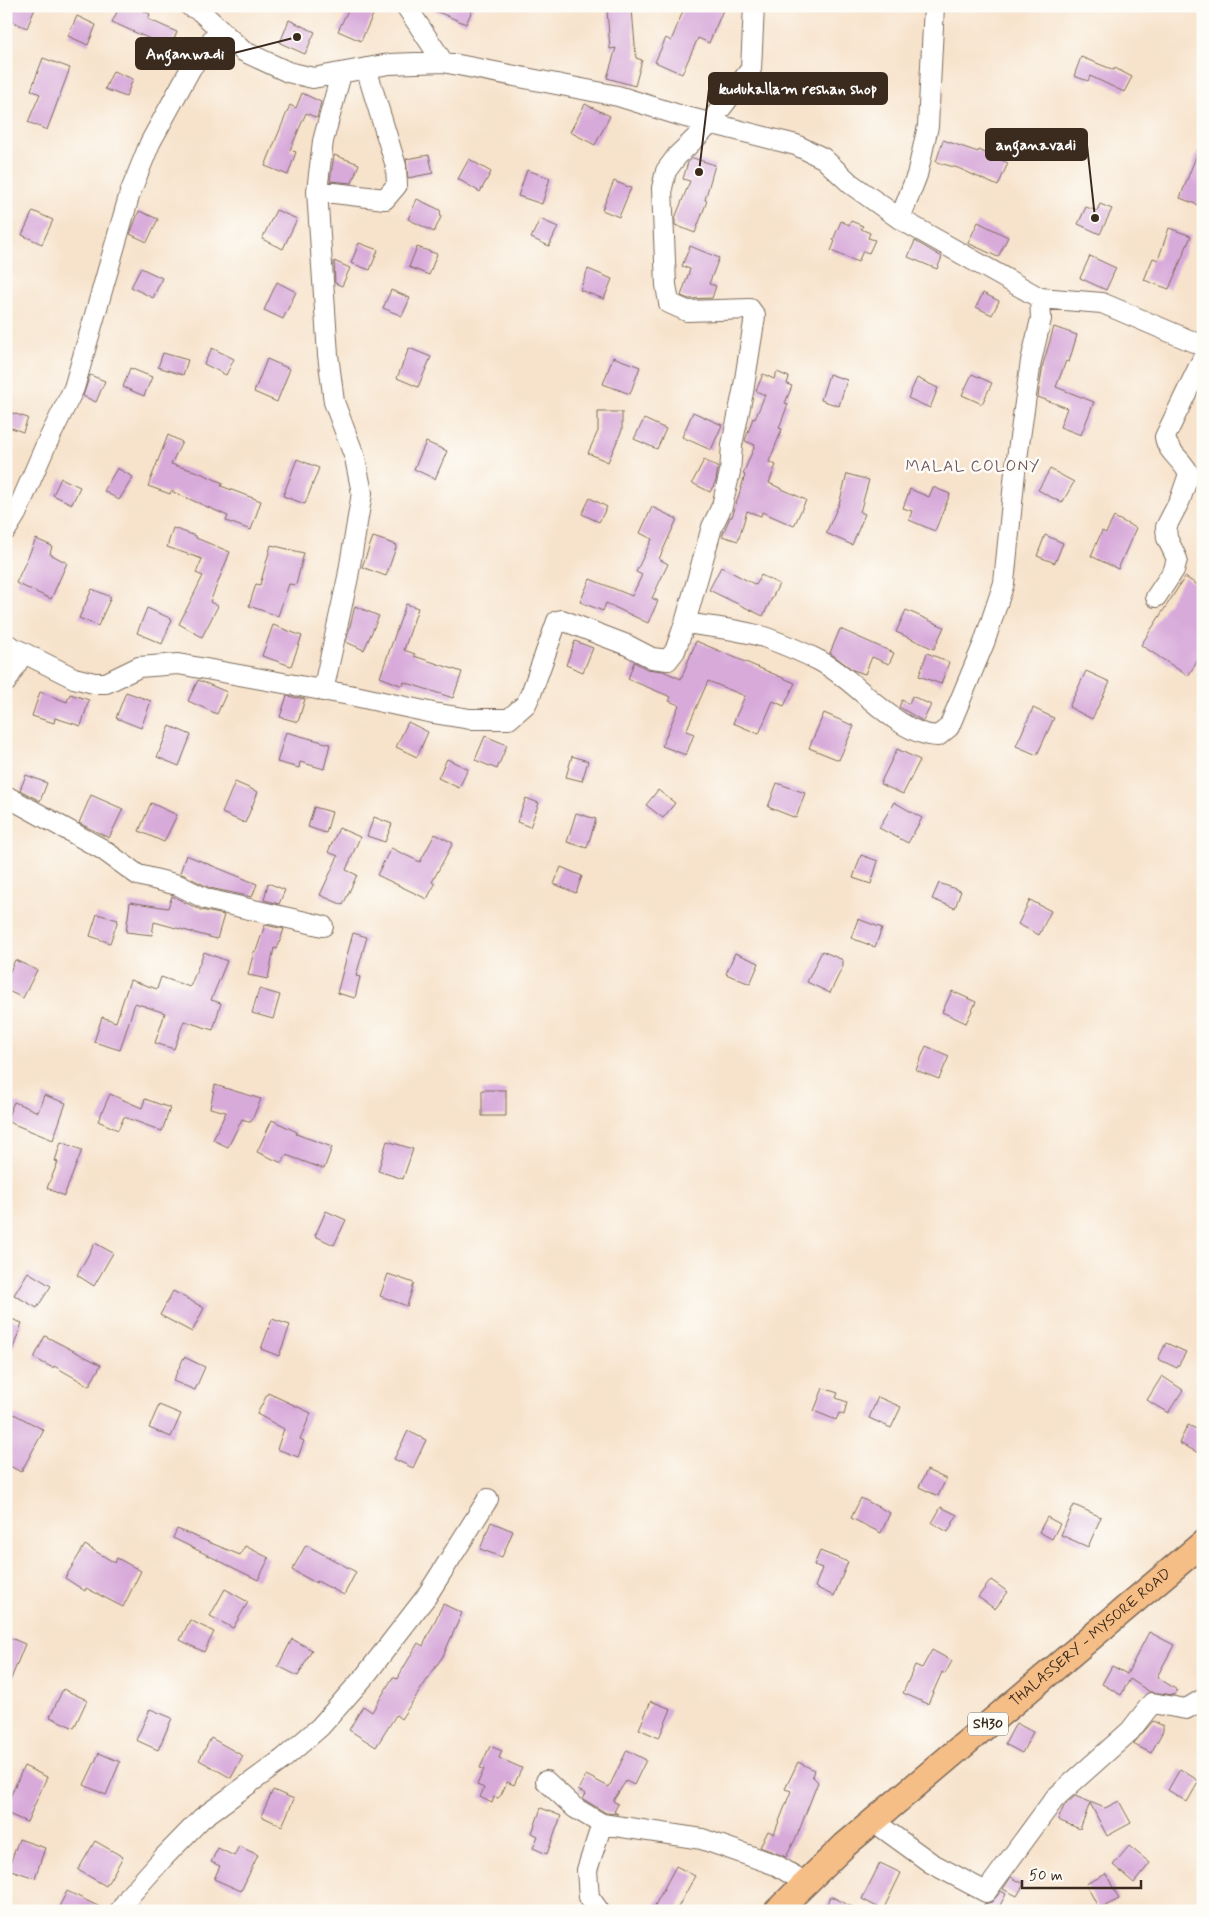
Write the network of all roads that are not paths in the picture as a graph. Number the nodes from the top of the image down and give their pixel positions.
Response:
1 (190, 6) edge
2 (406, 6) edge
3 (754, 6) edge
4 (934, 6) edge
5 (220, 29) junction
6 (443, 62) junction
7 (366, 68) junction
8 (341, 74) junction
9 (710, 121) junction
10 (316, 191) junction
11 (900, 219) junction
12 (1040, 298) junction
13 (1203, 346) edge
14 (1203, 358) edge
15 (6, 530) edge
16 (1156, 597) dead end
17 (684, 623) junction
18 (15, 648) edge
19 (6, 682) edge
20 (323, 691) junction
21 (6, 796) edge
22 (323, 926) dead end
23 (488, 1499) dead end
24 (1203, 1543) edge
25 (1203, 1699) edge
26 (546, 1781) dead end
27 (873, 1821) junction
28 (602, 1824) junction
29 (806, 1883) junction
30 (120, 1911) edge
31 (599, 1911) edge
32 (777, 1911) edge

1 - 5 street
2 - 6 street
3 - 9 street
4 - 11 street
5 - 8 street
5 - 15 street
6 - 7 street
6 - 9 street
7 - 8 street
7 - 10 street
8 - 10 street
9 - 11 street
9 - 17 street
10 - 20 street
11 - 12 street
12 - 13 street
12 - 17 street
14 - 16 street
17 - 20 street
18 - 19 street
18 - 20 street
21 - 22 street
23 - 30 street
24 - 27 main road, THALASSERY - MYSORE ROAD / SH30
25 - 27 street
26 - 28 street
27 - 29 main road, THALASSERY - MYSORE ROAD / SH30
28 - 29 street
28 - 31 street
29 - 32 main road, THALASSERY - MYSORE ROAD / SH30

